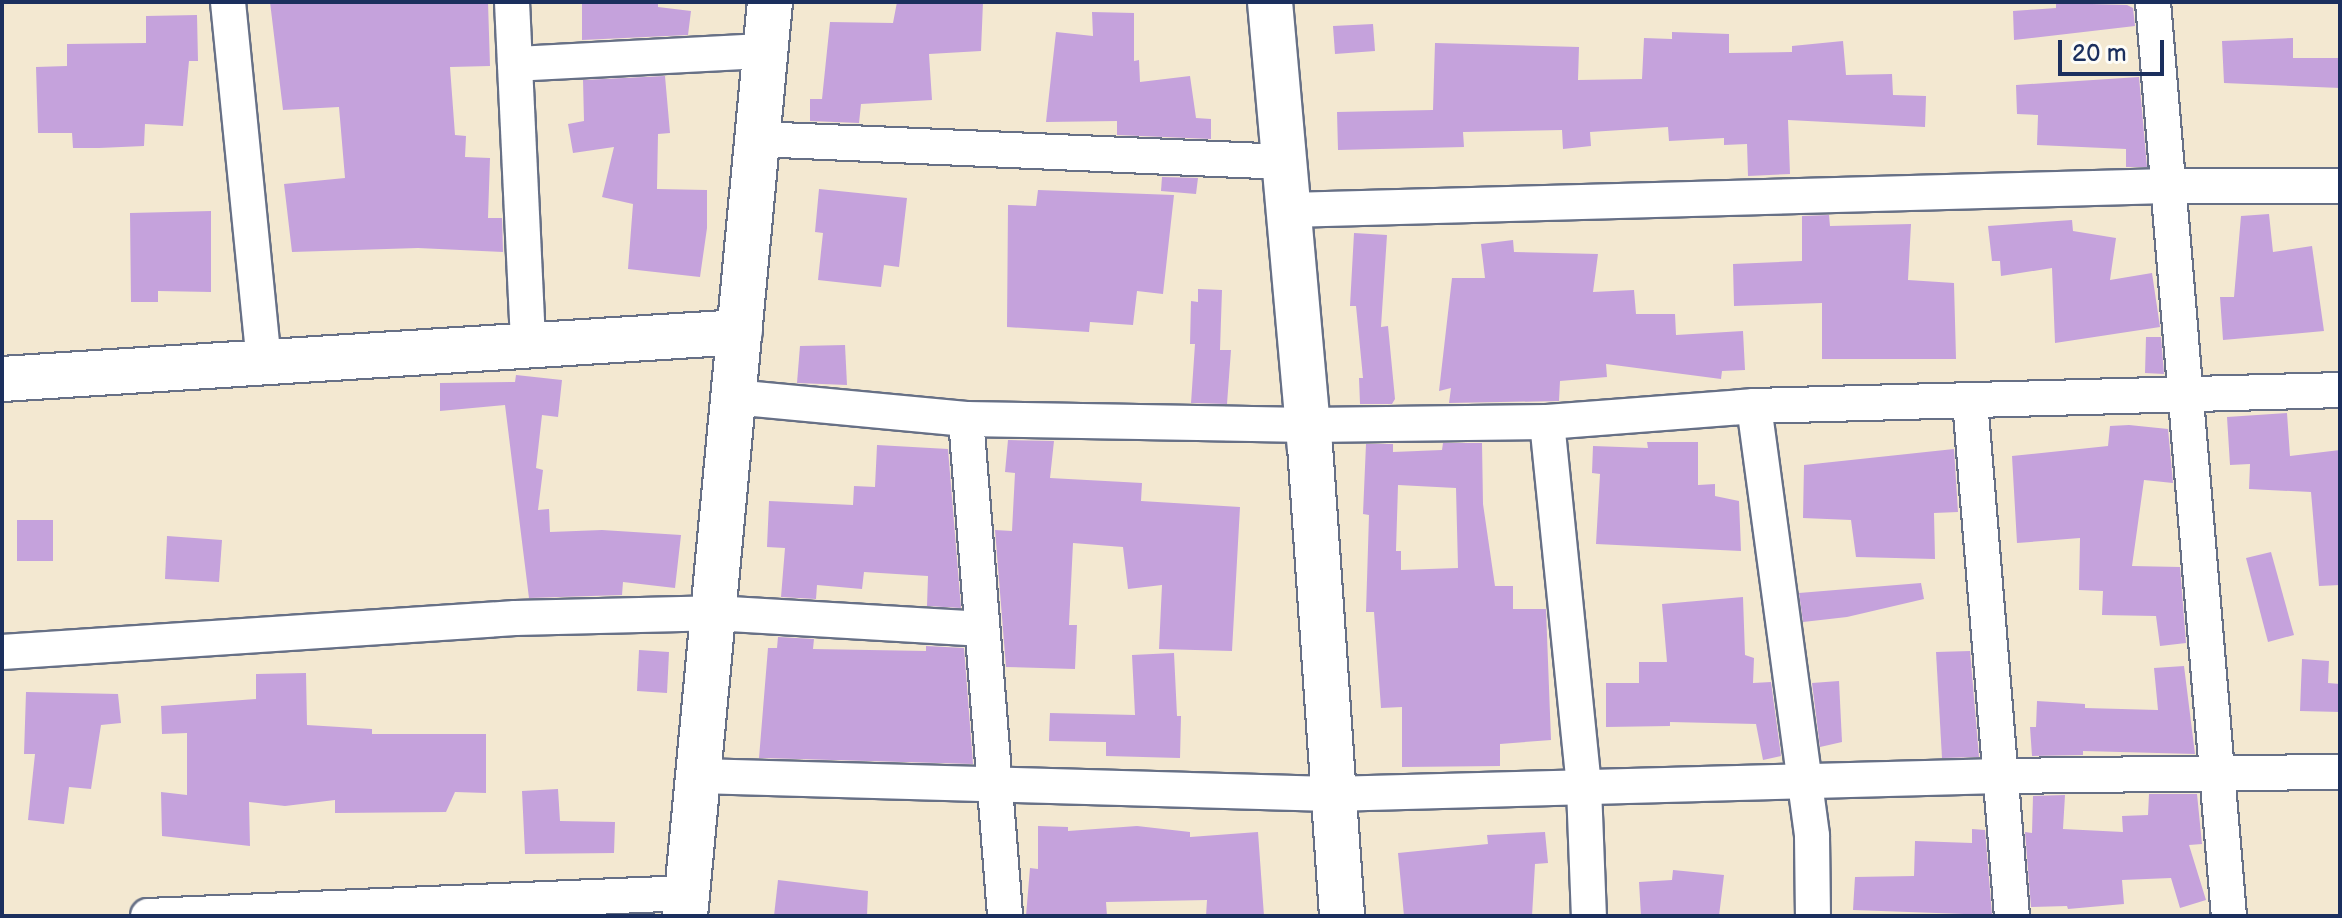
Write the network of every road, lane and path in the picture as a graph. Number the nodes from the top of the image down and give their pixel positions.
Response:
1 (228, 2) edge
2 (512, 2) edge
3 (770, 2) edge
4 (1270, 2) edge
5 (2153, 2) edge
6 (765, 51) junction
7 (515, 64) junction
8 (757, 139) junction
9 (1285, 162) junction
10 (2168, 186) junction
11 (2340, 186) edge
12 (1289, 210) junction
13 (740, 332) junction
14 (528, 345) junction
15 (264, 362) junction
16 (2, 379) edge
17 (2340, 390) edge
18 (2187, 396) junction
19 (733, 397) junction
20 (1970, 401) junction
21 (1754, 406) junction
22 (966, 419) junction
23 (1547, 422) junction
24 (1308, 425) junction
25 (713, 613) junction
26 (980, 629) junction
27 (2, 652) edge
28 (2340, 772) edge
29 (2218, 774) junction
30 (698, 776) junction
31 (2001, 776) junction
32 (1806, 783) junction
33 (997, 786) junction
34 (1584, 788) junction
35 (1331, 794) junction
36 (686, 905) edge
37 (148, 916) edge
38 (1005, 916) edge
39 (1342, 916) edge
40 (1589, 916) edge
41 (1813, 916) edge
42 (2012, 916) edge
43 (2229, 916) edge

1 - 15 street
2 - 7 street
3 - 6 street
4 - 9 street
5 - 10 street
6 - 7 street
6 - 8 street
7 - 14 street
8 - 9 street
8 - 13 street
9 - 12 street
10 - 11 street
10 - 12 street
10 - 18 street
12 - 24 street
13 - 14 street
13 - 19 street
14 - 15 street
15 - 16 street
17 - 18 street
18 - 20 street
18 - 29 street
19 - 22 street
19 - 25 street
20 - 21 street
20 - 31 street
21 - 23 street
21 - 32 street
22 - 24 street
22 - 26 street
23 - 24 street
23 - 34 street
24 - 35 street
25 - 26 street
25 - 27 street
25 - 30 street
26 - 33 street
28 - 29 street
29 - 31 street
29 - 43 street
30 - 33 street
30 - 36 street
31 - 32 street
31 - 42 street
32 - 34 street
32 - 41 street
33 - 35 street
33 - 38 street
34 - 35 street
34 - 40 street
35 - 39 street
36 - 37 street

